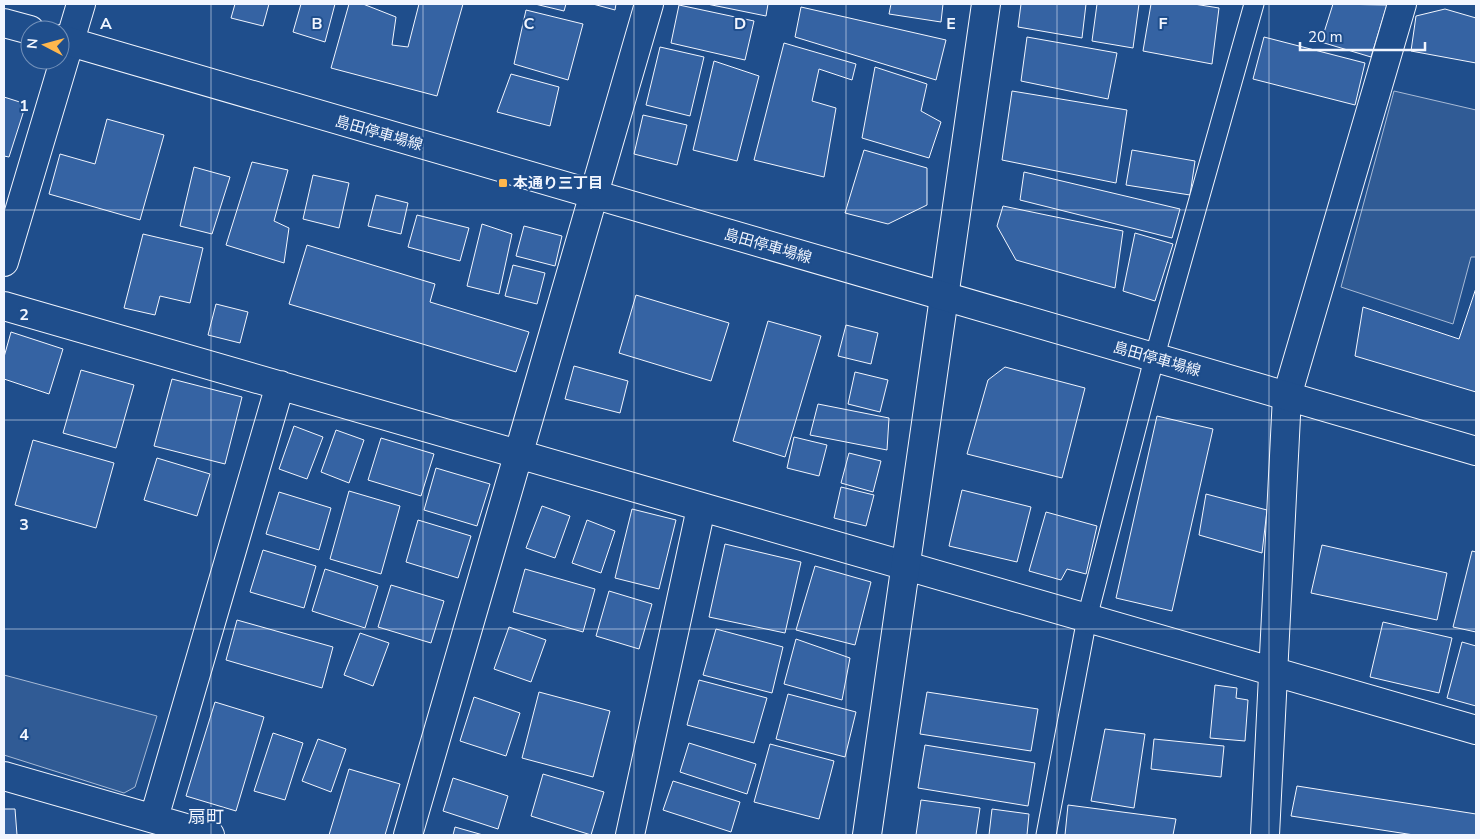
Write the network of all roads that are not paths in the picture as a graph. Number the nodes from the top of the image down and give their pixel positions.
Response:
1 (81, 4) edge
2 (649, 4) edge
3 (986, 4) edge
4 (1254, 4) edge
5 (1402, 4) edge
6 (4, 23) edge
7 (20, 27) edge
8 (70, 27) edge
9 (70, 42) edge
10 (56, 70) edge
11 (594, 196) junction
12 (4, 262) edge
13 (945, 297) junction
14 (4, 306) edge
15 (1154, 358) junction
16 (280, 385) junction
17 (1287, 396) junction
18 (1476, 452) edge
19 (519, 456) junction
20 (701, 508) junction
21 (907, 565) junction
22 (1087, 618) junction
23 (1273, 673) junction
24 (1476, 730) edge
25 (4, 776) edge
26 (154, 818) junction
27 (210, 835) edge
28 (408, 835) edge
29 (630, 835) edge
30 (867, 835) edge
31 (1046, 835) edge
32 (1265, 835) edge

1 - 8 street
2 - 11 street
3 - 13 street
4 - 15 lane
5 - 17 street
6 - 7 street
9 - 11 street, 島田停車場線
10 - 12 street
11 - 13 street, 島田停車場線
11 - 19 street
13 - 15 street, 島田停車場線
13 - 21 street
14 - 16 street
15 - 17 street, 島田停車場線
15 - 22 lane
16 - 19 street
16 - 26 street
17 - 18 street, 島田停車場線
17 - 23 street
19 - 20 street
19 - 28 street
20 - 21 street
20 - 29 street
21 - 22 street
21 - 30 street
22 - 23 street
22 - 31 lane
23 - 24 street
23 - 32 street
25 - 26 street
26 - 27 street

